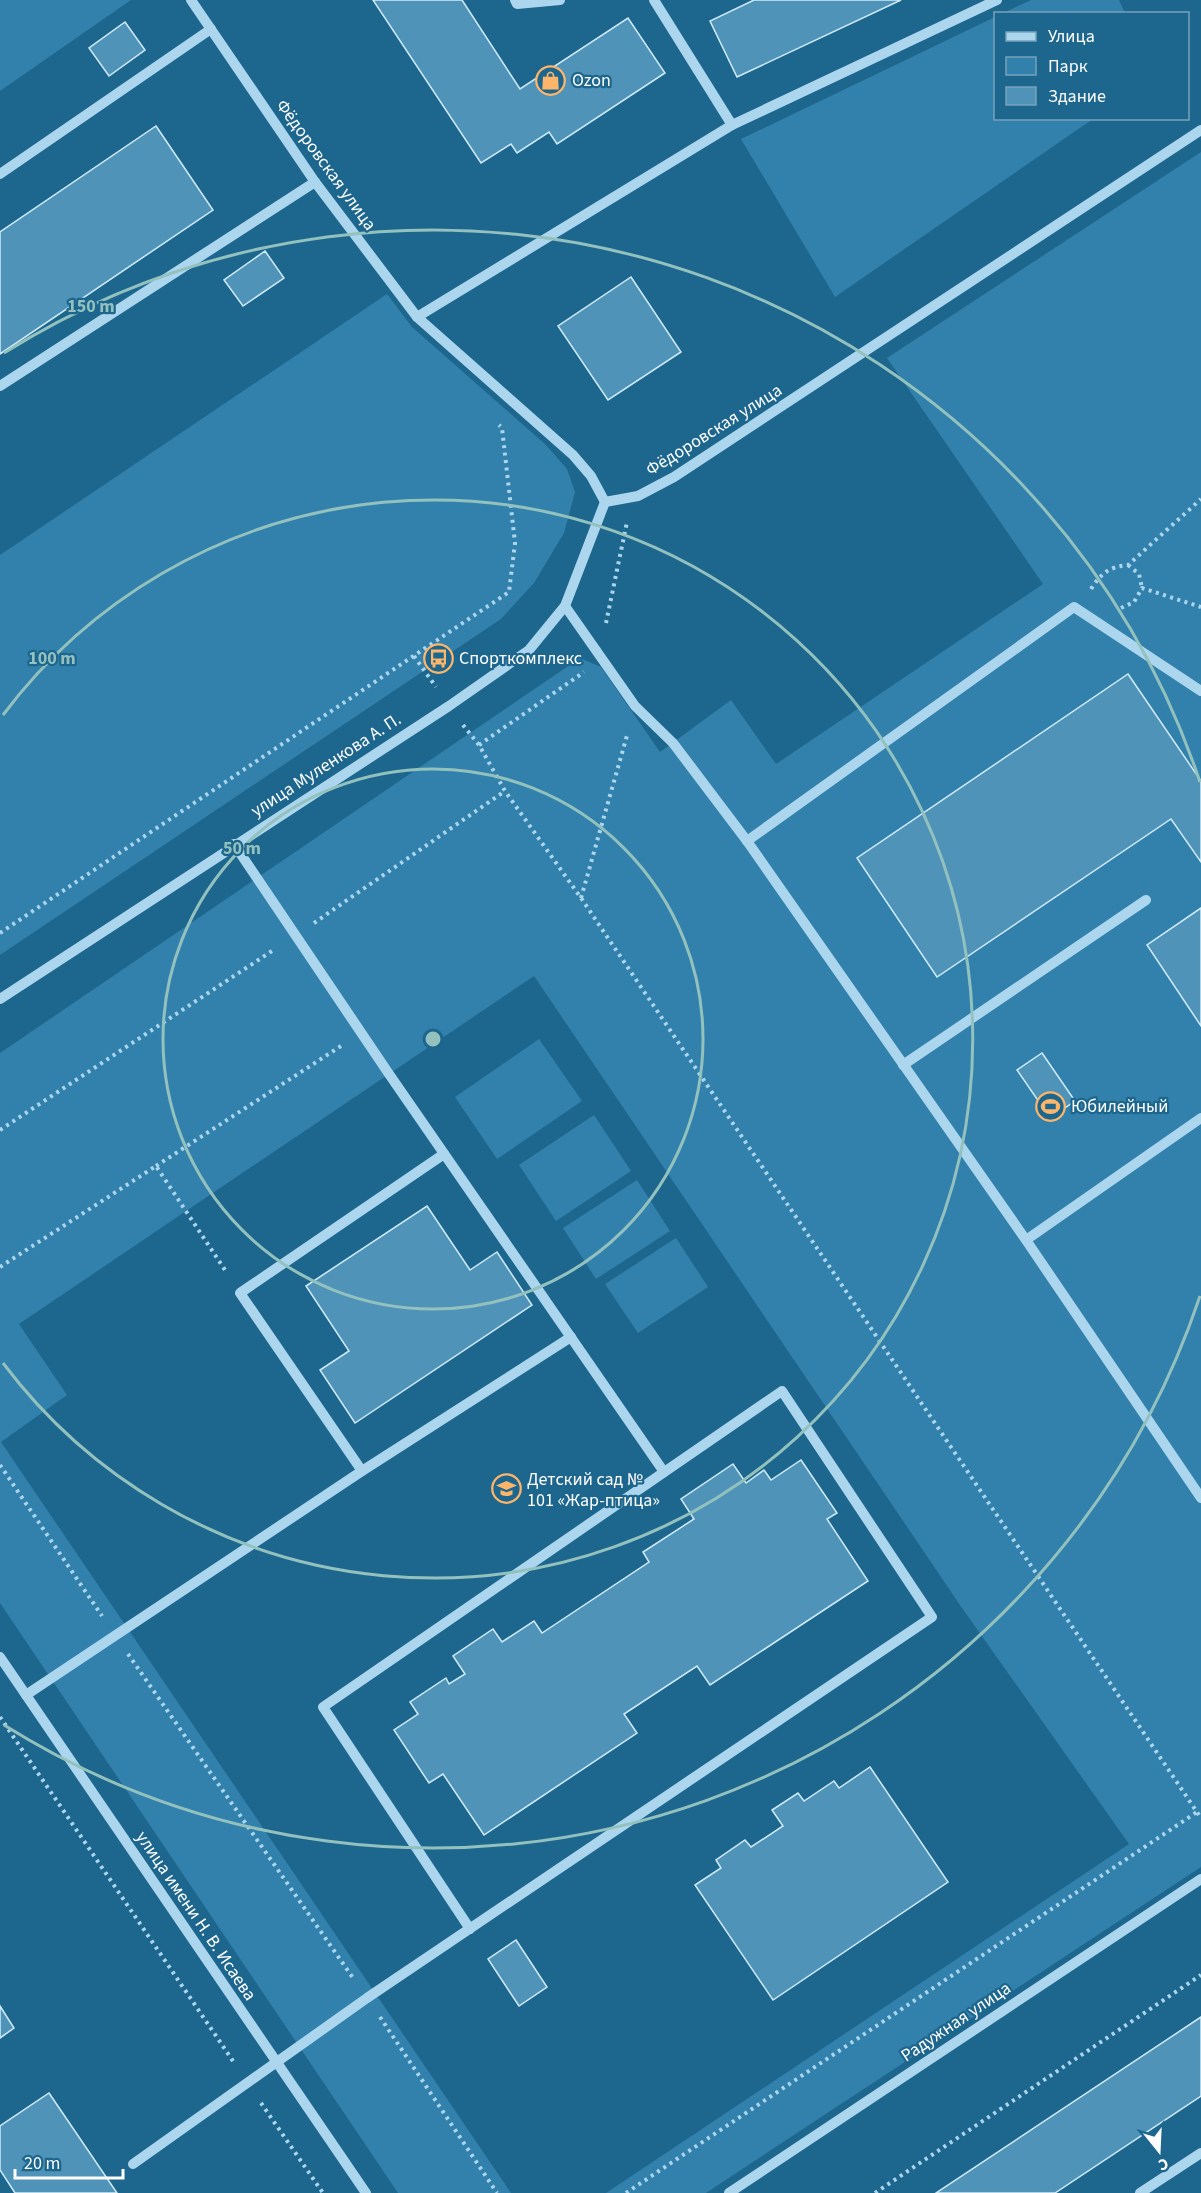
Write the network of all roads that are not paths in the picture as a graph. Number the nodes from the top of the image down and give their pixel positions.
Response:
1 (191, 0) edge
2 (515, 0) edge
3 (560, 0) edge
4 (654, 0) edge
5 (997, 0) edge
6 (211, 29) junction
7 (732, 125) junction
8 (1201, 130) edge
9 (0, 174) edge
10 (315, 182) junction
11 (417, 316) junction
12 (0, 386) edge
13 (605, 502) junction
14 (565, 606) junction
15 (1201, 691) edge
16 (747, 842) junction
17 (234, 844) junction
18 (1146, 900) dead end
19 (0, 999) edge
20 (903, 1065) junction
21 (1201, 1118) edge
22 (444, 1154) junction
23 (1026, 1240) junction
24 (571, 1337) junction
25 (362, 1471) junction
26 (664, 1472) junction
27 (1201, 1498) edge
28 (0, 1657) edge
29 (26, 1695) junction
30 (1201, 1879) edge
31 (470, 1929) junction
32 (275, 2062) junction
33 (1201, 2153) edge
34 (133, 2164) dead end
35 (366, 2193) edge
36 (729, 2193) edge
37 (1140, 2193) edge

1 - 6 street, Фёдоровская улица
2 - 3 street
4 - 7 street
5 - 7 street
6 - 9 street
6 - 10 street, Фёдоровская улица
7 - 11 street
8 - 13 street, Фёдоровская улица
10 - 11 street, Фёдоровская улица
10 - 12 street
11 - 13 street, Фёдоровская улица
13 - 14 street, улица Муленкова А. П.
14 - 16 street
14 - 17 street, улица Муленкова А. П.
15 - 16 street
16 - 20 street
17 - 19 street, улица Муленкова А. П.
17 - 22 street
18 - 20 street
20 - 23 street
21 - 23 street
22 - 24 street
22 - 25 street
23 - 27 street
24 - 25 street
24 - 26 street
25 - 29 street
26 - 31 street
26 - 31 street
28 - 29 street, улица имени Н. В. Исаева
29 - 32 street, улица имени Н. В. Исаева
30 - 36 street, Радужная улица
31 - 32 street
32 - 34 street
32 - 35 street, улица имени Н. В. Исаева
33 - 37 street

